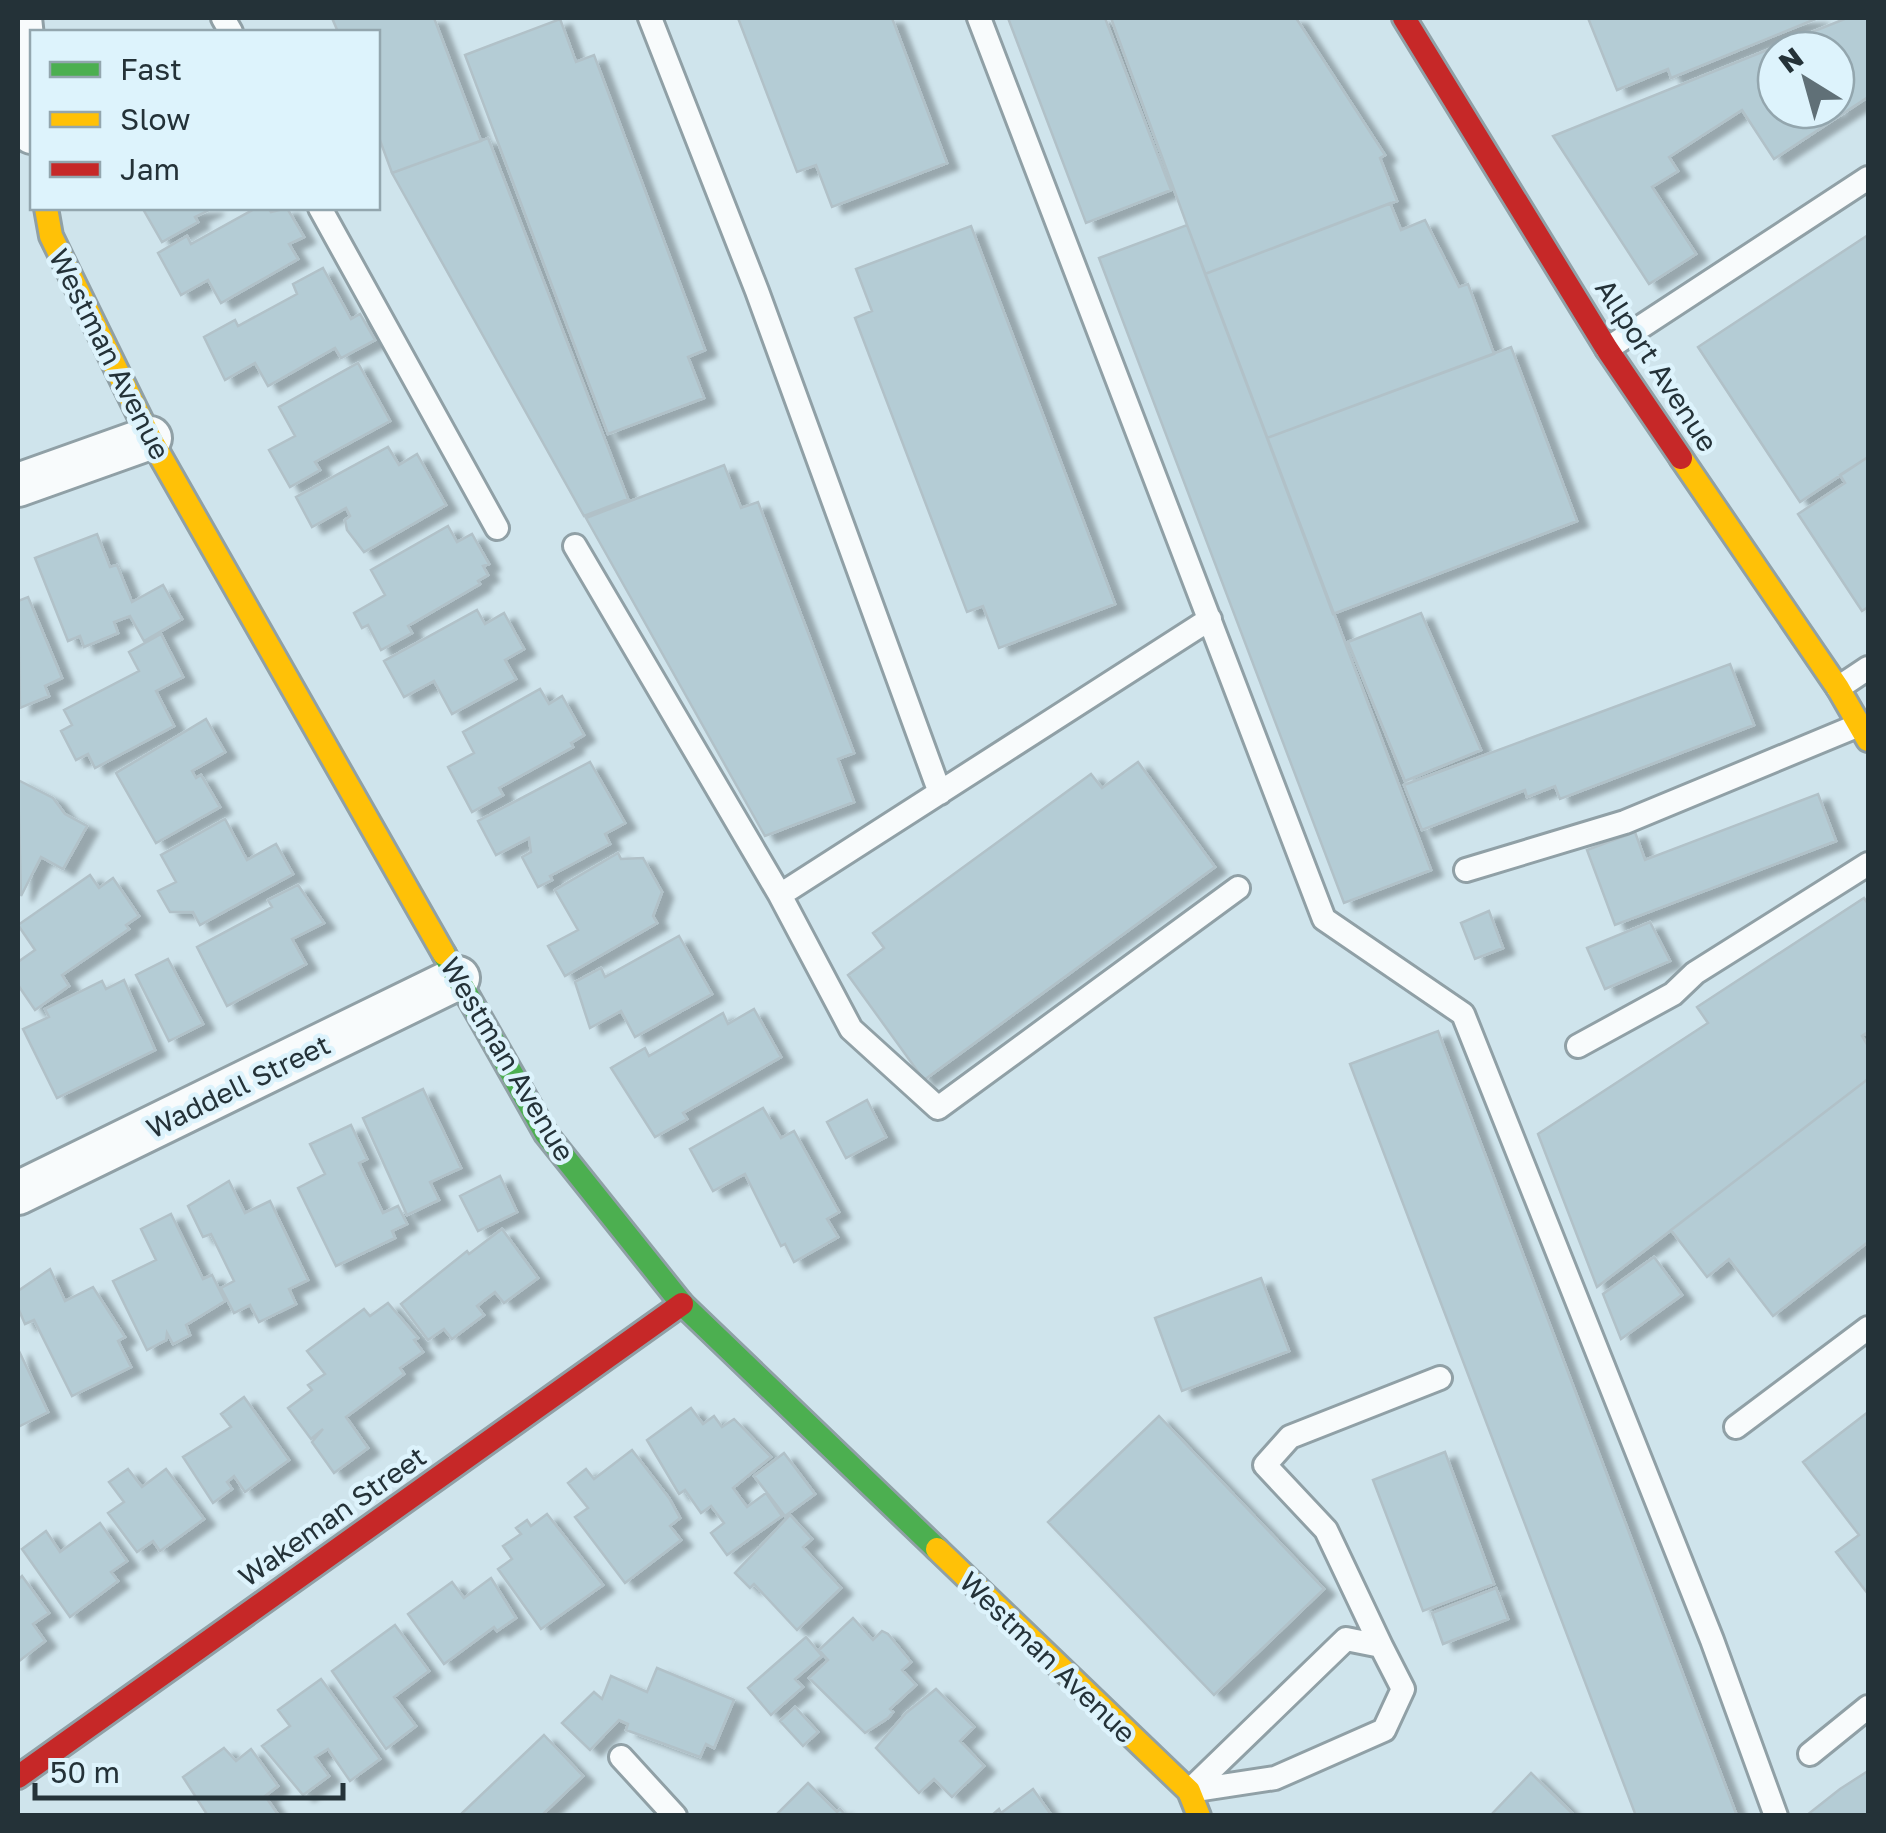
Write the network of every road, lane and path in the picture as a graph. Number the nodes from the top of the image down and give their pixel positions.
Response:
1 (20, 18) edge
2 (650, 18) edge
3 (979, 18) edge
4 (1404, 18) edge
5 (30, 113) edge
6 (1868, 178) edge
7 (46, 210) edge
8 (321, 210) edge
9 (1608, 350) junction
10 (150, 438) junction
11 (18, 485) edge
12 (498, 528) dead end
13 (576, 546) dead end
14 (1210, 619) junction
15 (1868, 668) edge
16 (1838, 688) junction
17 (1864, 733) edge
18 (940, 793) junction
19 (1868, 864) edge
20 (1466, 870) dead end
21 (1238, 888) dead end
22 (780, 895) junction
23 (458, 978) junction
24 (1578, 1046) dead end
25 (18, 1193) edge
26 (682, 1304) junction
27 (1868, 1328) edge
28 (1440, 1378) dead end
29 (1736, 1428) dead end
30 (1381, 1646) junction
31 (1868, 1707) edge
32 (1810, 1754) dead end
33 (621, 1758) dead end
34 (18, 1776) edge
35 (1188, 1792) junction
36 (675, 1816) edge
37 (1199, 1816) edge
38 (1776, 1816) edge

1 - 5 street
2 - 18 lane
3 - 14 lane
4 - 9 street, Allport Avenue
6 - 9 lane
7 - 10 street, Westman Avenue
8 - 12 lane
9 - 16 street, Allport Avenue
10 - 11 street
10 - 23 street, Westman Avenue
13 - 22 lane
14 - 18 lane
14 - 38 lane
15 - 16 lane
16 - 17 street, Allport Avenue
17 - 20 lane
18 - 22 lane
19 - 24 lane
21 - 22 lane
23 - 25 street, Waddell Street
23 - 26 street, Westman Avenue
26 - 34 street, Wakeman Street
26 - 35 street, Westman Avenue
27 - 29 lane
28 - 30 lane
30 - 35 lane
30 - 35 lane
31 - 32 lane
33 - 36 lane
35 - 37 street, Westman Avenue

